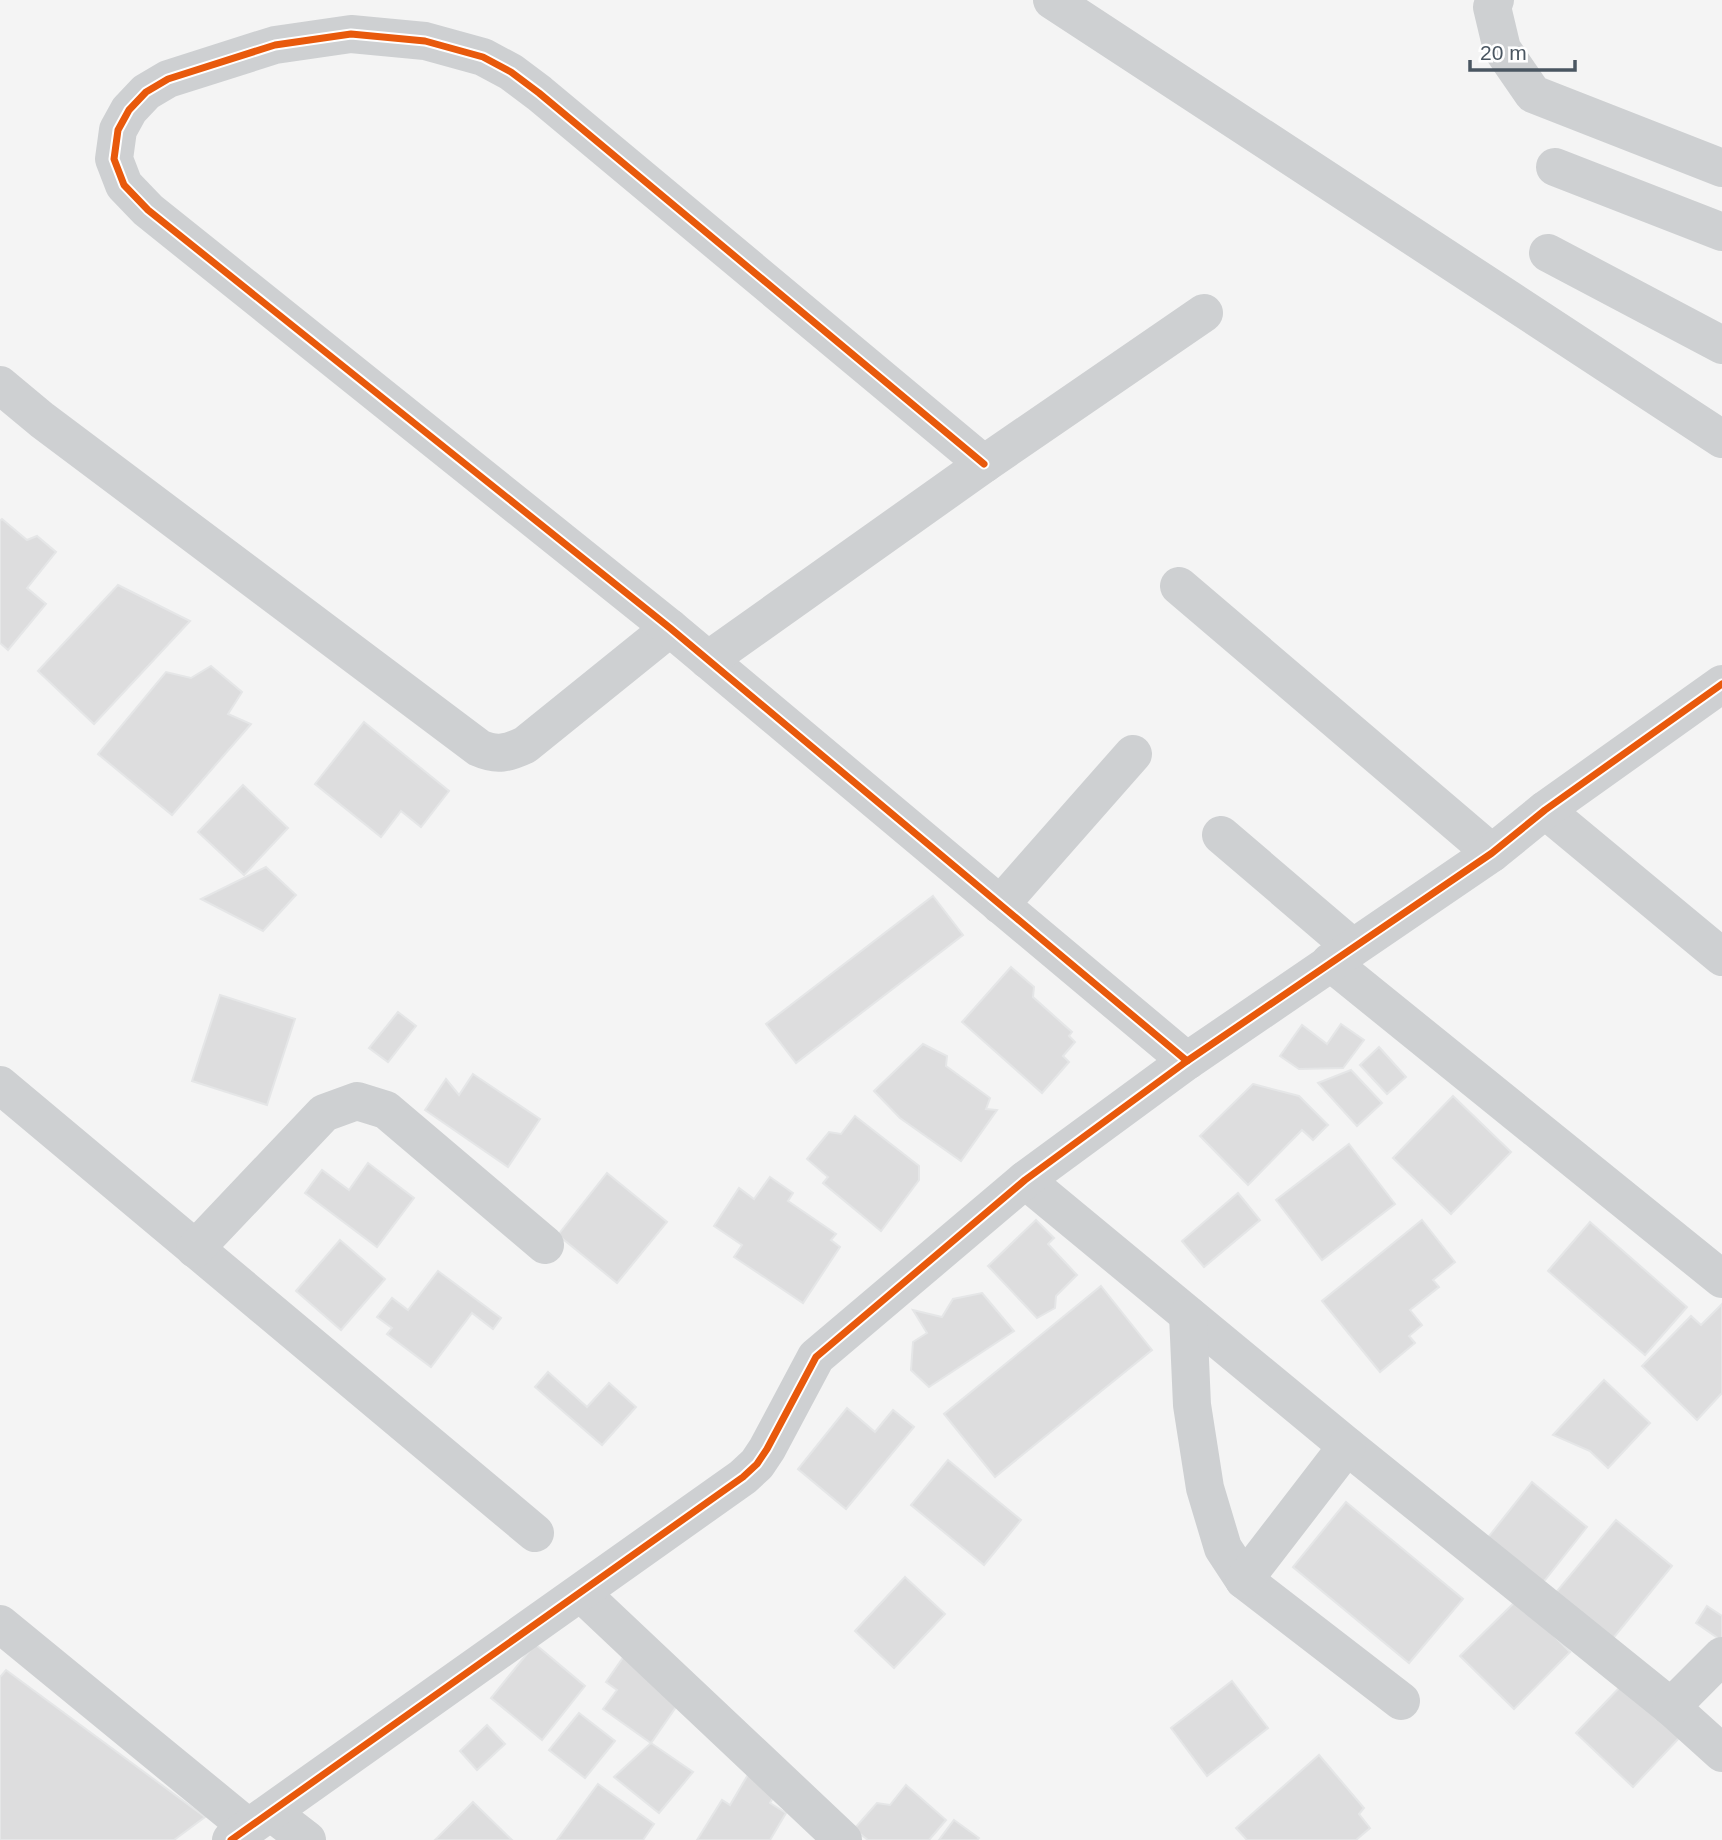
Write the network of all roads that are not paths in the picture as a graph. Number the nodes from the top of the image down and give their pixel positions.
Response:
1 (1052, 0) edge
2 (1495, 0) edge
3 (1100, 13) edge
4 (1555, 167) dead end
5 (1722, 168) edge
6 (1722, 232) edge
7 (1548, 253) dead end
8 (1204, 313) dead end
9 (1722, 345) edge
10 (0, 385) edge
11 (1722, 439) edge
12 (984, 464) junction
13 (1179, 586) dead end
14 (670, 628) junction
15 (708, 660) junction
16 (1722, 684) edge
17 (1133, 754) dead end
18 (1545, 810) junction
19 (1221, 835) dead end
20 (1492, 853) junction
21 (1000, 905) junction
22 (1341, 955) junction
23 (1722, 957) edge
24 (1187, 1060) junction
25 (0, 1085) edge
26 (1025, 1180) junction
27 (545, 1245) dead end
28 (195, 1249) junction
29 (1722, 1279) edge
30 (1188, 1315) junction
31 (1347, 1446) junction
32 (535, 1533) dead end
33 (1244, 1580) junction
34 (581, 1592) junction
35 (0, 1624) edge
36 (1722, 1656) edge
37 (1401, 1700) dead end
38 (1671, 1707) junction
39 (1722, 1753) edge
40 (251, 1827) edge
41 (307, 1840) edge
42 (843, 1840) edge

1 - 3 street
2 - 5 street
3 - 11 street
4 - 6 street
7 - 9 street
8 - 12 street
10 - 14 street
12 - 14 street
12 - 15 street
13 - 20 street
14 - 15 street
15 - 21 street
16 - 18 street
17 - 21 street
18 - 20 street
18 - 23 street
19 - 22 street
20 - 22 street
21 - 24 street
22 - 24 street
22 - 29 street
24 - 26 street
25 - 28 street
26 - 30 street
26 - 34 street
27 - 28 street
28 - 32 street
30 - 31 street
30 - 33 street
31 - 33 street
31 - 38 street
33 - 37 street
34 - 40 street
34 - 42 street
35 - 40 street
36 - 38 street
38 - 39 street
40 - 41 street

